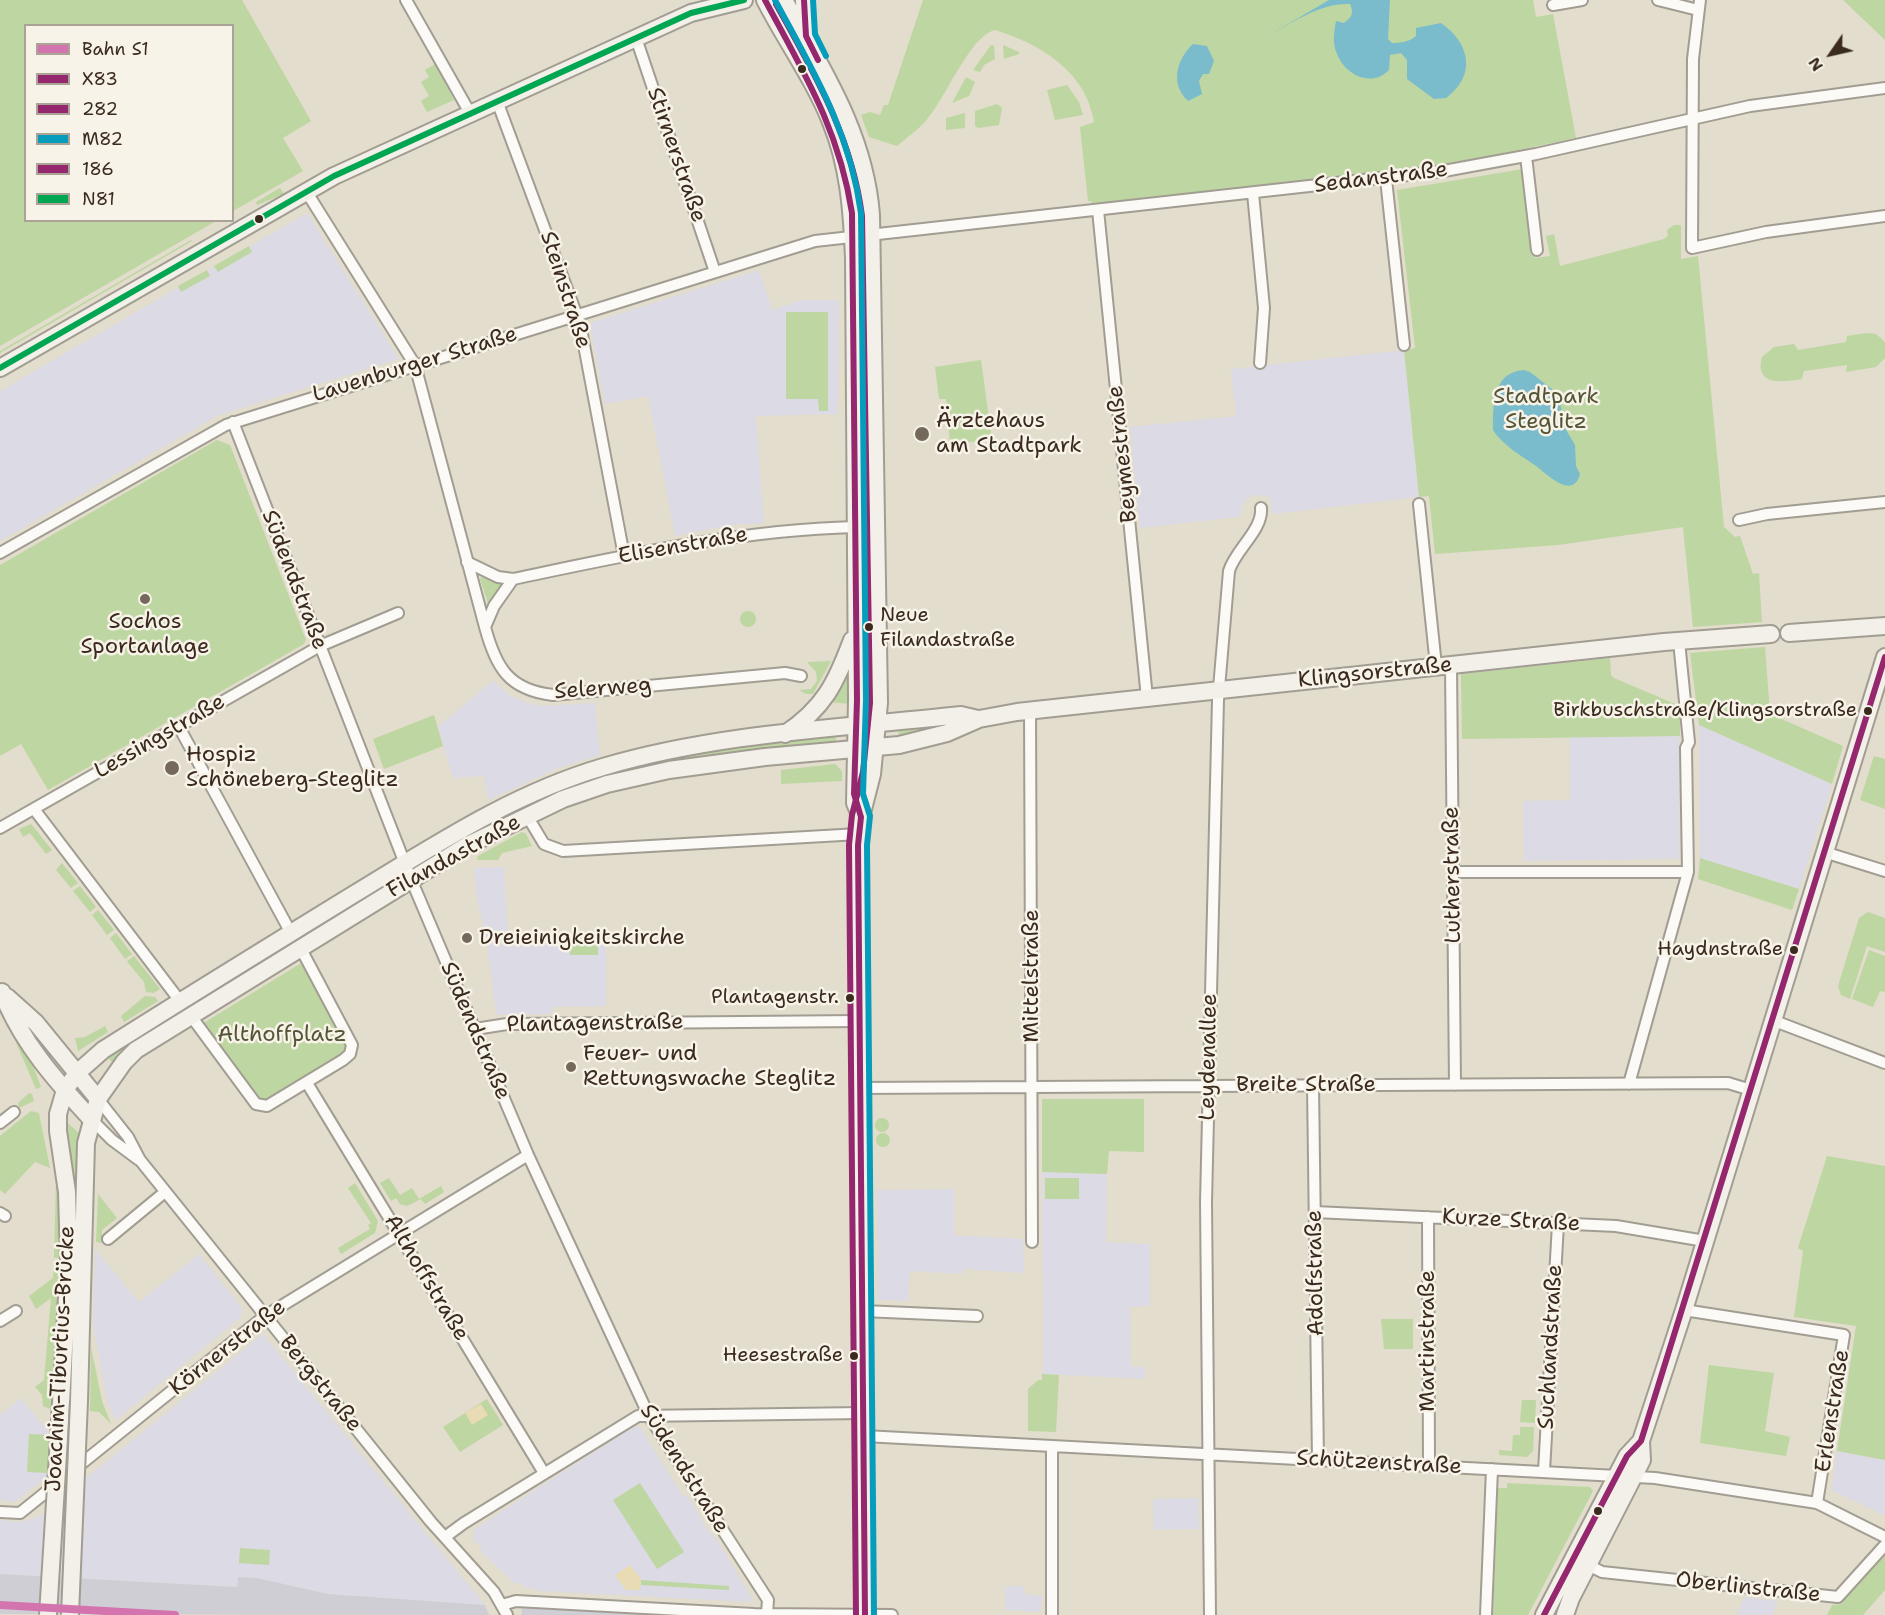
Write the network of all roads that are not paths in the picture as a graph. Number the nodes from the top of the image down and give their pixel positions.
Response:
1 (406, 0) edge
2 (711, 0) edge
3 (744, 0) edge
4 (765, 0) edge
5 (784, 0) edge
6 (804, 0) edge
7 (1582, 0) edge
8 (1658, 0) edge
9 (1553, 5) dead end
10 (1699, 5) edge
11 (691, 13) junction
12 (636, 38) junction
13 (807, 41) junction
14 (1885, 88) edge
15 (497, 101) junction
16 (470, 113) junction
17 (1693, 118) junction
18 (1526, 156) junction
19 (1386, 179) junction
20 (306, 191) junction
21 (1252, 194) junction
22 (1098, 210) junction
23 (1885, 216) edge
24 (871, 234) junction
25 (853, 235) junction
26 (1537, 249) dead end
27 (715, 272) junction
28 (577, 315) junction
29 (1404, 345) dead end
30 (1260, 363) dead end
31 (415, 365) junction
32 (0, 368) edge
33 (233, 422) junction
34 (1885, 502) edge
35 (1419, 504) dead end
36 (1261, 508) dead end
37 (877, 517) junction
38 (1739, 520) dead end
39 (855, 523) junction
40 (0, 553) edge
41 (624, 556) junction
42 (467, 562) junction
43 (513, 579) junction
44 (398, 614) dead end
45 (1885, 626) edge
46 (485, 627) junction
47 (856, 628) junction
48 (1789, 633) dead end
49 (1771, 634) dead end
50 (1679, 641) junction
51 (320, 646) junction
52 (1885, 657) edge
53 (1444, 666) junction
54 (801, 676) dead end
55 (1218, 690) junction
56 (1147, 698) junction
57 (1030, 710) junction
58 (979, 719) junction
59 (878, 724) junction
60 (179, 726) junction
61 (856, 726) junction
62 (784, 735) junction
63 (875, 747) junction
64 (855, 749) junction
65 (34, 809) junction
66 (526, 814) junction
67 (861, 817) junction
68 (0, 828) edge
69 (859, 834) junction
70 (1824, 852) junction
71 (405, 863) junction
72 (1453, 872) junction
73 (1688, 872) junction
74 (1885, 872) edge
75 (411, 879) junction
76 (291, 933) junction
77 (301, 949) junction
78 (1, 991) edge
79 (180, 1001) junction
80 (191, 1016) junction
81 (1772, 1020) junction
82 (860, 1021) junction
83 (475, 1029) junction
84 (103, 1050) junction
85 (1885, 1063) edge
86 (118, 1070) junction
87 (77, 1073) junction
88 (307, 1083) junction
89 (1629, 1084) junction
90 (1314, 1085) junction
91 (1455, 1085) junction
92 (1209, 1086) junction
93 (1032, 1087) junction
94 (860, 1088) junction
95 (65, 1090) junction
96 (1751, 1090) junction
97 (98, 1099) junction
98 (14, 1112) dead end
99 (92, 1120) junction
100 (0, 1123) edge
101 (528, 1155) junction
102 (140, 1160) junction
103 (165, 1192) junction
104 (1316, 1212) junction
105 (1428, 1217) junction
106 (1558, 1224) junction
107 (399, 1234) junction
108 (108, 1239) dead end
109 (1705, 1241) junction
110 (1032, 1242) dead end
111 (1684, 1310) junction
112 (16, 1311) dead end
113 (863, 1311) junction
114 (265, 1316) junction
115 (977, 1316) dead end
116 (0, 1321) edge
117 (864, 1413) junction
118 (649, 1416) junction
119 (864, 1436) junction
120 (1641, 1441) junction
121 (1052, 1446) junction
122 (1208, 1454) junction
123 (1318, 1460) junction
124 (1429, 1465) junction
125 (1492, 1469) junction
126 (1544, 1472) junction
127 (544, 1473) junction
128 (1617, 1475) junction
129 (1634, 1476) junction
130 (1817, 1503) junction
131 (0, 1512) edge
132 (1885, 1537) edge
133 (445, 1538) junction
134 (1885, 1545) edge
135 (1588, 1565) junction
136 (505, 1610) edge
137 (767, 1613) junction
138 (48, 1615) edge
139 (70, 1615) edge
140 (865, 1615) edge
141 (892, 1615) edge
142 (1052, 1615) edge
143 (1210, 1615) edge
144 (1486, 1615) edge
145 (1544, 1615) edge
146 (1565, 1615) edge

1 - 16 street
2 - 11 main road
3 - 11 main road
4 - 25 main road
5 - 13 main road
6 - 13 main road
7 - 9 street
8 - 10 street
10 - 17 street
11 - 12 main road
12 - 15 main road
12 - 27 street, Stirnerstraße
13 - 24 main road
14 - 17 street, Sedanstraße
15 - 16 main road
15 - 28 street, Steinstraße
16 - 20 main road
17 - 18 street, Sedanstraße
17 - 23 street
18 - 19 street, Sedanstraße
18 - 26 street
19 - 21 street, Sedanstraße
19 - 29 street
20 - 31 street, Selerweg
20 - 32 main road
21 - 22 street, Sedanstraße
21 - 30 street
22 - 24 street, Sedanstraße
22 - 56 street, Beymestraße
24 - 25 street, Sedanstraße
24 - 37 main road
25 - 27 street, Lauenburger Straße
25 - 39 main road
27 - 28 street, Lauenburger Straße
28 - 31 street, Lauenburger Straße
28 - 41 street, Steinstraße
31 - 33 street, Lauenburger Straße
31 - 42 street, Selerweg
33 - 40 street, Lauenburger Straße
33 - 51 street, Südendstraße
34 - 38 street
35 - 53 street, Lutherstraße
36 - 55 street, Leydenallee
37 - 39 main road
37 - 59 main road
39 - 41 street, Elisenstraße
39 - 47 main road
41 - 43 street, Elisenstraße
42 - 43 street, Elisenstraße
42 - 46 street, Selerweg
43 - 46 street
44 - 51 street
45 - 48 main road
46 - 54 street, Selerweg
47 - 61 main road
47 - 62 main road
49 - 50 main road, Klingsorstraße
50 - 53 main road, Klingsorstraße
50 - 73 street
51 - 60 street, Lessingstraße
51 - 71 street, Südendstraße
52 - 70 main road
53 - 55 main road, Klingsorstraße
53 - 72 street, Lutherstraße
55 - 56 main road, Klingsorstraße
55 - 92 street, Leydenallee
56 - 57 main road, Klingsorstraße
57 - 58 main road, Klingsorstraße
57 - 93 street, Mittelstraße
58 - 59 main road, Klingsorstraße
58 - 63 main road, Klingsorstraße
59 - 61 main road
59 - 63 main road
60 - 65 street, Lessingstraße
60 - 76 street
61 - 62 main road
61 - 64 main road
62 - 71 main road, Filandastraße
63 - 64 main road
63 - 67 main road
64 - 66 main road
64 - 67 main road
65 - 68 street, Lessingstraße
65 - 79 street
66 - 69 street, Filandastraße
66 - 75 main road, Filandastraße
67 - 69 main road
69 - 82 main road
70 - 74 street
70 - 81 main road
71 - 75 street, Südendstraße
71 - 76 main road, Filandastraße
72 - 73 street
72 - 91 street, Lutherstraße
73 - 89 street
75 - 77 main road, Filandastraße
75 - 83 street, Südendstraße
76 - 79 main road, Filandastraße
77 - 80 main road, Filandastraße
77 - 88 street
78 - 87 main road, Bergstraße
78 - 95 main road, Bergstraße
79 - 84 main road, Filandastraße
80 - 86 main road, Filandastraße
80 - 88 street
81 - 85 street
81 - 96 main road
82 - 83 street, Plantagenstraße
82 - 94 main road
83 - 101 street, Südendstraße
84 - 86 main road
84 - 87 main road, Filandastraße
86 - 97 main road, Filandastraße
87 - 95 main road, Joachim-Tiburtius-Brücke
87 - 97 main road, Bergstraße
88 - 107 street, Althoffstraße
89 - 91 street, Breite Straße
89 - 96 street, Breite Straße
90 - 91 street, Breite Straße
90 - 92 street, Breite Straße
90 - 104 street, Adolfstraße
92 - 93 street, Breite Straße
92 - 122 street, Leydenallee
93 - 94 street, Breite Straße
93 - 110 street, Mittelstraße
94 - 113 main road
95 - 99 main road, Bergstraße
95 - 138 main road, Joachim-Tiburtius-Brücke, bridge
96 - 109 main road
97 - 99 main road, Joachim-Tiburtius-Brücke
97 - 102 street, Bergstraße
98 - 100 street
99 - 102 street, Bergstraße
99 - 139 main road, Joachim-Tiburtius-Brücke, bridge
101 - 107 street, Körnerstraße
101 - 118 street, Südendstraße
102 - 103 street, Bergstraße
103 - 108 street
103 - 114 street, Bergstraße
104 - 105 street, Kurze Straße
104 - 123 street, Adolfstraße
105 - 106 street, Kurze Straße
105 - 124 street, Martinstraße
106 - 109 street, Kurze Straße
106 - 126 street, Suchlandstraße
107 - 114 street, Körnerstraße
107 - 127 street, Althoffstraße
109 - 111 main road
111 - 120 main road
111 - 130 street, Erlenstraße
112 - 116 street
113 - 115 street
113 - 117 main road
114 - 131 street, Körnerstraße
114 - 133 street, Bergstraße
117 - 118 street
117 - 119 main road
118 - 127 street
118 - 137 street, Südendstraße
119 - 121 street, Schützenstraße
119 - 140 main road
120 - 128 main road
120 - 129 main road
121 - 122 street, Schützenstraße
121 - 142 street
122 - 123 street, Schützenstraße
122 - 143 street, Leydenallee
123 - 124 street, Schützenstraße
124 - 125 street, Schützenstraße
125 - 126 street, Schützenstraße
125 - 144 street
126 - 128 street, Schützenstraße
127 - 133 street
128 - 129 street, Schützenstraße
128 - 145 main road
129 - 130 street, Schützenstraße
129 - 135 main road
130 - 132 street, Schützenstraße
133 - 136 street, Bergstraße
134 - 135 street, Oberlinstraße
135 - 146 main road
136 - 137 street
137 - 140 street
140 - 141 street

